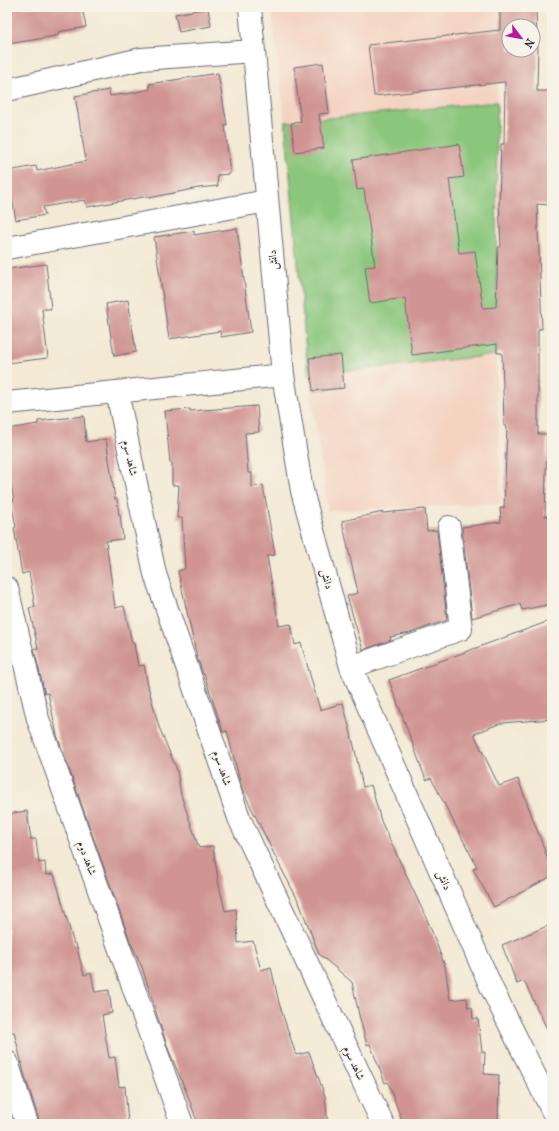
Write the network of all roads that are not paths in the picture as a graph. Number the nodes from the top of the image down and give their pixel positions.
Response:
1 (250, 7) edge
2 (254, 51) junction
3 (7, 90) edge
4 (268, 200) junction
5 (7, 248) edge
6 (283, 376) junction
7 (117, 392) junction
8 (7, 403) edge
9 (449, 527) dead end
10 (7, 588) edge
11 (351, 667) junction
12 (7, 1062) edge
13 (552, 1110) edge
14 (27, 1124) edge
15 (182, 1124) edge
16 (383, 1124) edge

1 - 2 street, دانش
2 - 3 street
2 - 4 street, دانش
4 - 5 street
4 - 6 street, دانش
6 - 7 street
6 - 11 street, دانش
7 - 8 street
7 - 16 street, شاهد سوم
9 - 11 street
10 - 15 street, شاهد دوم
11 - 13 street, دانش
12 - 14 street

